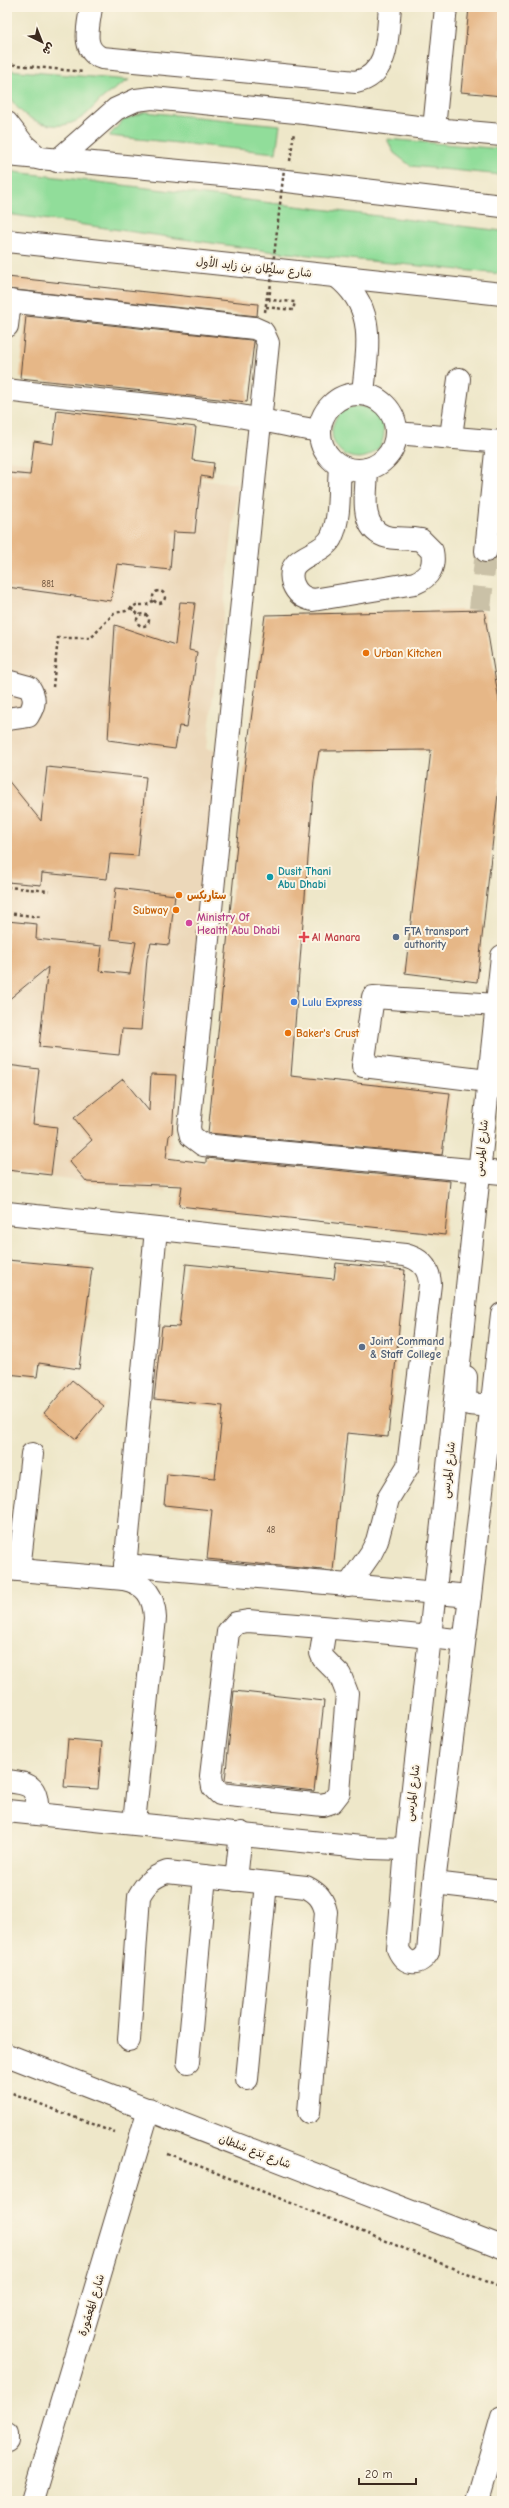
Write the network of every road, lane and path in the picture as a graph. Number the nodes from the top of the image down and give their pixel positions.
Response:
1 (91, 7) edge
2 (390, 7) edge
3 (446, 7) edge
4 (212, 69) junction
5 (210, 103) junction
6 (296, 112) junction
7 (7, 123) edge
8 (434, 129) junction
9 (502, 134) edge
10 (7, 155) edge
11 (49, 160) junction
12 (287, 173) junction
13 (502, 206) edge
14 (7, 241) edge
15 (270, 269) junction
16 (336, 276) junction
17 (502, 294) edge
18 (8, 301) edge
19 (266, 307) junction
20 (7, 326) edge
21 (263, 332) junction
22 (459, 379) dead end
23 (7, 390) edge
24 (363, 394) junction
25 (259, 418) junction
26 (322, 423) junction
27 (396, 433) junction
28 (451, 436) junction
29 (500, 442) edge
30 (340, 466) junction
31 (367, 469) junction
32 (486, 551) tunnel mouth
33 (154, 600) junction
34 (131, 608) junction
35 (139, 615) junction
36 (7, 681) edge
37 (52, 694) dead end
38 (7, 719) edge
39 (7, 888) edge
40 (48, 891) dead end
41 (7, 913) edge
42 (41, 917) dead end
43 (502, 956) edge
44 (497, 1005) junction
45 (488, 1081) junction
46 (479, 1171) junction
47 (502, 1173) edge
48 (7, 1213) edge
49 (156, 1229) junction
50 (464, 1312) junction
51 (502, 1314) edge
52 (492, 1406) junction
53 (32, 1454) dead end
54 (13, 1570) edge
55 (124, 1572) junction
56 (348, 1586) junction
57 (435, 1592) junction
58 (470, 1596) junction
59 (325, 1628) junction
60 (430, 1637) junction
61 (464, 1641) junction
62 (7, 1781) edge
63 (7, 1811) edge
64 (38, 1814) junction
65 (134, 1823) junction
66 (241, 1833) junction
67 (406, 1849) junction
68 (205, 1876) junction
69 (236, 1880) junction
70 (266, 1883) junction
71 (434, 1883) junction
72 (502, 1891) edge
73 (129, 2040) dead end
74 (7, 2055) edge
75 (188, 2062) dead end
76 (247, 2079) dead end
77 (7, 2091) edge
78 (149, 2110) junction
79 (309, 2112) dead end
80 (115, 2133) dead end
81 (167, 2153) dead end
82 (502, 2247) edge
83 (502, 2288) edge
84 (502, 2417) edge
85 (7, 2434) edge
86 (7, 2441) edge
87 (32, 2501) edge
88 (478, 2501) edge

1 - 4 street
2 - 4 street
3 - 8 street
4 - 5 street
5 - 6 street
5 - 11 street
6 - 8 street
6 - 12 path
7 - 11 street
8 - 9 street
10 - 11 street
11 - 12 street
12 - 13 street
12 - 19 path, bridge
14 - 15 street, شارع سلطان بن زايد الأول
15 - 16 street, شارع سلطان بن زايد الأول
15 - 19 path
16 - 17 street, شارع سلطان بن زايد الأول
16 - 24 street
18 - 20 street
18 - 21 street
19 - 21 path
21 - 25 street
22 - 28 street
23 - 25 street
24 - 26 street
24 - 27 street
25 - 26 street
25 - 46 street
26 - 30 street
27 - 28 street
27 - 31 street
28 - 29 street
29 - 32 street
30 - 31 street
30 - 31 street
33 - 33 path
33 - 34 path
34 - 35 path
34 - 37 path
35 - 35 path
36 - 38 street
39 - 40 path
41 - 42 path
43 - 44 street, شارع المرسى
44 - 45 street, شارع المرسى
44 - 45 street
45 - 46 street, شارع المرسى
46 - 47 street
46 - 50 street, شارع المرسى
48 - 49 street
49 - 55 street
49 - 56 street
50 - 52 street
50 - 57 street, شارع المرسى
51 - 52 street, شارع المرسى
52 - 58 street, شارع المرسى
53 - 54 street
54 - 55 street
55 - 56 street
55 - 65 street
56 - 57 street
57 - 58 street
57 - 60 street, شارع المرسى
58 - 61 street, شارع المرسى
59 - 59 street
59 - 60 street
60 - 61 street
60 - 67 street, شارع المرسى
61 - 71 street, شارع المرسى
62 - 64 street
63 - 64 street
64 - 65 street
65 - 66 street
66 - 67 street
66 - 69 street
67 - 71 street, شارع المرسى
68 - 69 street
68 - 73 street
68 - 75 street
69 - 70 street
70 - 76 street
70 - 79 street
71 - 72 street
74 - 78 street, شارع بَدَع سُلطان
77 - 80 path
78 - 82 street, شارع بَدَع سُلطان
78 - 87 street, شارع المَعمُورة
81 - 83 path
84 - 88 street
85 - 86 street

